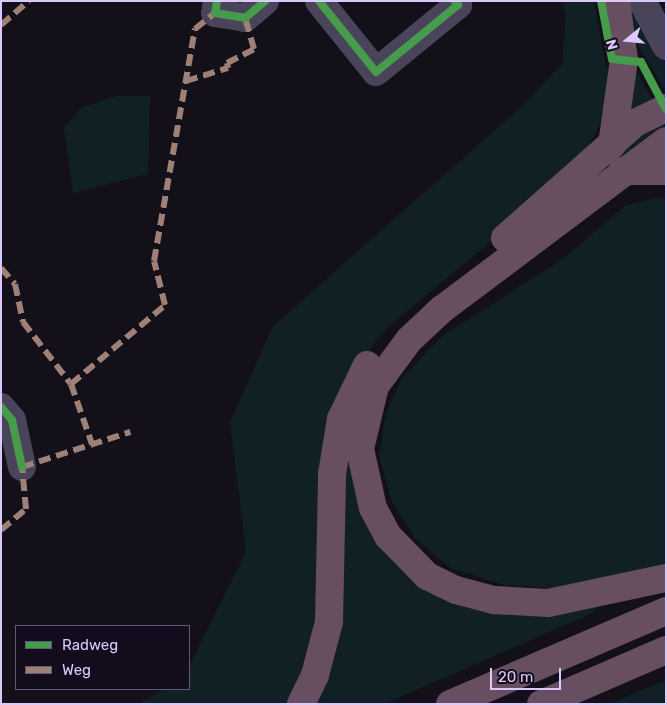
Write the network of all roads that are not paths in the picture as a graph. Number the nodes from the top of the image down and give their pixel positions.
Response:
1 (217, 1) edge
2 (265, 1) edge
3 (319, 1) edge
4 (455, 1) edge
5 (616, 1) edge
6 (642, 1) edge
7 (666, 46) edge
8 (666, 108) edge
9 (666, 141) edge
10 (612, 145) junction
11 (622, 171) junction
12 (666, 171) edge
13 (1, 407) edge
14 (22, 467) dead end
15 (666, 578) edge
16 (666, 611) edge
17 (666, 650) edge
18 (301, 704) edge
19 (450, 704) edge
20 (542, 704) edge

1 - 2 street
3 - 4 street
5 - 10 highway
6 - 7 street
8 - 10 highway
9 - 11 highway
10 - 18 highway
11 - 12 highway
11 - 15 highway
13 - 14 street
16 - 19 highway
17 - 20 highway

